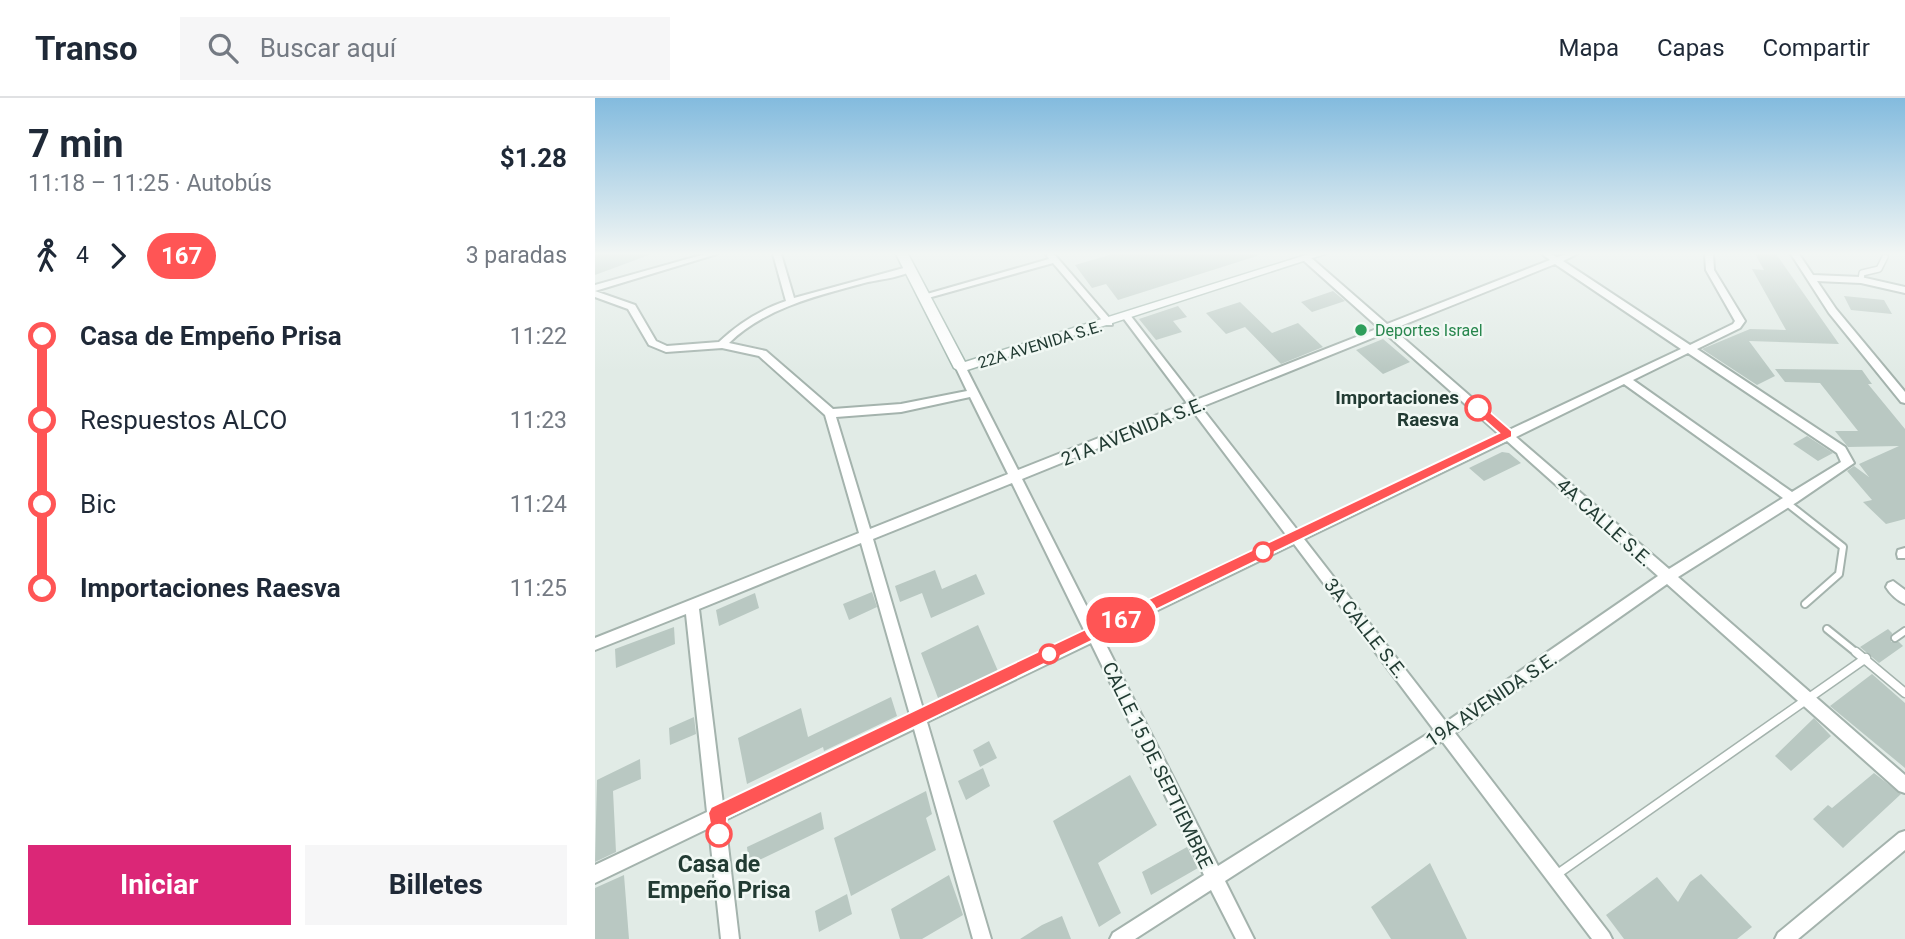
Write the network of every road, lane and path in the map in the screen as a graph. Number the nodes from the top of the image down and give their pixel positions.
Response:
1 (788, 293) edge
2 (825, 293) edge
3 (924, 293) edge
4 (934, 293) edge
5 (1083, 293) edge
6 (1199, 293) edge
7 (1346, 293) edge
8 (1475, 293) edge
9 (1606, 293) edge
10 (1724, 293) edge
11 (1822, 293) edge
12 (595, 294) edge
13 (925, 296) junction
14 (791, 303) junction
15 (1127, 317) junction
16 (1109, 323) junction
17 (1388, 329) junction
18 (722, 345) junction
19 (1692, 350) junction
20 (961, 368) junction
21 (1625, 380) junction
22 (972, 393) junction
23 (1905, 399) edge
24 (1193, 406) junction
25 (830, 413) junction
26 (1508, 434) junction
27 (1015, 479) junction
28 (1790, 501) junction
29 (1295, 536) junction
30 (866, 538) junction
31 (1667, 577) junction
32 (1893, 587) dead end
33 (1905, 598) edge
34 (1805, 604) dead end
35 (692, 606) junction
36 (1827, 629) dead end
37 (1905, 631) edge
38 (1093, 633) junction
39 (1895, 638) dead end
40 (595, 644) edge
41 (1865, 659) junction
42 (1905, 693) edge
43 (1806, 700) junction
44 (918, 717) junction
45 (1445, 731) junction
46 (1905, 785) edge
47 (717, 813) junction
48 (1905, 839) edge
49 (595, 874) edge
50 (1555, 876) junction
51 (1215, 878) junction
52 (730, 939) edge
53 (982, 939) edge
54 (1118, 939) edge
55 (1245, 939) edge
56 (1603, 939) edge
57 (1786, 939) edge

1 - 14 street
2 - 14 street
3 - 13 street, CALLE 15 DE SEPTIEMBRE
4 - 13 street
5 - 16 street
6 - 15 street, 22A AVENIDA S.E.
7 - 17 street, 4A CALLE S.E.
8 - 17 street, 21A AVENIDA S.E.
9 - 19 street
10 - 19 street
11 - 23 street
12 - 18 street
13 - 20 street, CALLE 15 DE SEPTIEMBRE
14 - 18 street
15 - 16 street, 22A AVENIDA S.E.
15 - 24 street, 3A CALLE S.E.
16 - 20 street, 22A AVENIDA S.E.
17 - 24 street, 21A AVENIDA S.E.
17 - 26 street, 4A CALLE S.E.
18 - 25 street
19 - 21 street
19 - 28 street, 19A AVENIDA S.E.
20 - 22 street, CALLE 15 DE SEPTIEMBRE
21 - 26 street
21 - 28 street
22 - 25 street
22 - 27 street, CALLE 15 DE SEPTIEMBRE
24 - 27 street, 21A AVENIDA S.E.
24 - 29 street, 3A CALLE S.E.
25 - 30 street
26 - 29 street
26 - 31 street, 4A CALLE S.E.
27 - 30 street, 21A AVENIDA S.E.
27 - 38 street, CALLE 15 DE SEPTIEMBRE
28 - 31 street, 19A AVENIDA S.E.
28 - 34 lane
29 - 38 street
29 - 45 street, 3A CALLE S.E.
30 - 35 street, 21A AVENIDA S.E.
30 - 44 street
31 - 43 street, 4A CALLE S.E.
31 - 45 street, 19A AVENIDA S.E.
32 - 33 street
35 - 40 street, 21A AVENIDA S.E.
35 - 47 street
36 - 41 lane
37 - 39 lane
38 - 44 street
38 - 51 street, CALLE 15 DE SEPTIEMBRE
41 - 42 lane
41 - 43 lane
43 - 46 street, 4A CALLE S.E.
43 - 50 lane
44 - 47 street
44 - 53 street
45 - 50 street, 3A CALLE S.E.
45 - 51 street, 19A AVENIDA S.E.
47 - 49 street
47 - 52 street
48 - 57 street
50 - 56 street, 3A CALLE S.E.
51 - 54 street, 19A AVENIDA S.E.
51 - 55 street, CALLE 15 DE SEPTIEMBRE

